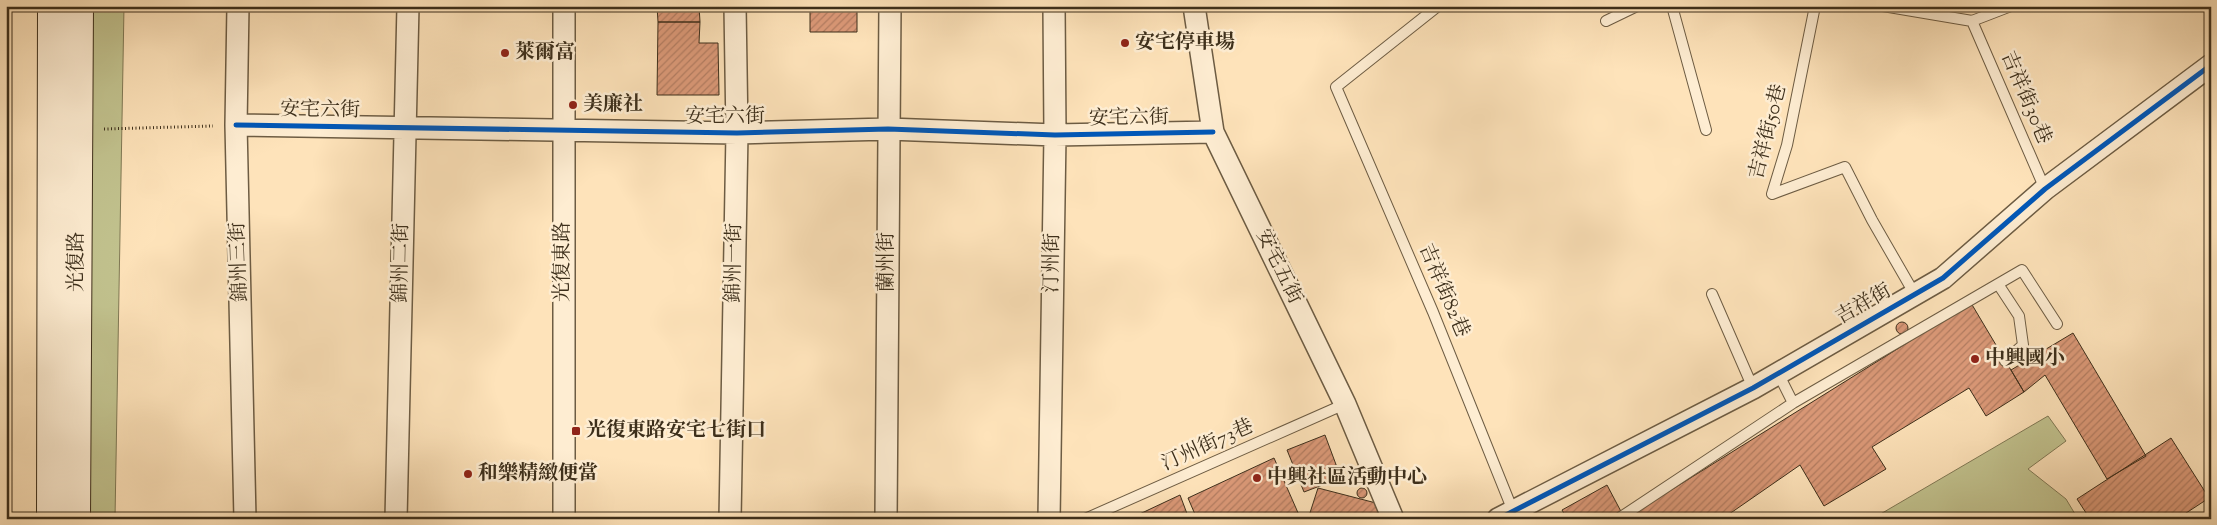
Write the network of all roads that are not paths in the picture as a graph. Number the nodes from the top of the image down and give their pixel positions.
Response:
1 (52, 6) edge
2 (78, 6) edge
3 (238, 6) edge
4 (408, 6) edge
5 (564, 6) edge
6 (735, 6) edge
7 (890, 6) edge
8 (1054, 6) edge
9 (1194, 6) edge
10 (1438, 6) edge
11 (1637, 6) edge
12 (1672, 6) edge
13 (1815, 6) edge
14 (1883, 6) edge
15 (2011, 6) edge
16 (1606, 21) dead end
17 (1972, 21) junction
18 (2211, 65) edge
19 (236, 125) junction
20 (406, 127) junction
21 (562, 129) junction
22 (888, 129) junction
23 (1706, 130) dead end
24 (1213, 132) junction
25 (737, 133) junction
26 (1055, 135) junction
27 (2045, 189) junction
28 (1998, 284) junction
29 (1914, 293) junction
30 (1712, 294) dead end
31 (2057, 324) dead end
32 (2006, 361) dead end
33 (1778, 372) junction
34 (1753, 388) junction
35 (1792, 403) junction
36 (1345, 404) junction
37 (1506, 515) edge
38 (51, 519) edge
39 (76, 519) edge
40 (246, 519) edge
41 (396, 519) edge
42 (564, 519) edge
43 (730, 519) edge
44 (886, 519) edge
45 (1049, 519) edge
46 (1085, 519) edge
47 (1393, 519) edge
48 (1618, 519) edge

1 - 38 street, 光復路
2 - 39 street, 光復路
3 - 19 street, 錦州三街
4 - 20 street, 錦州二街
5 - 21 street, 光復東路
6 - 25 street, 錦州一街
7 - 22 street, 蘭州街
8 - 26 street, 汀州街
9 - 24 street, 安宅五街
10 - 37 lane, 吉祥街82巷
11 - 16 lane
12 - 23 lane
13 - 29 lane, 吉祥街50巷
14 - 17 lane
15 - 17 lane
17 - 27 lane, 吉祥街30巷
18 - 27 street, 吉祥街
19 - 20 street, 安宅六街
19 - 40 street, 錦州三街
20 - 21 street, 安宅六街
20 - 41 street, 錦州二街
21 - 25 street, 安宅六街
21 - 42 street, 光復東路
22 - 25 street, 安宅六街
22 - 26 street, 安宅六街
22 - 44 street, 蘭州街
24 - 26 street, 安宅六街
24 - 36 street, 安宅五街
25 - 43 street, 錦州一街
26 - 45 street, 汀州街
27 - 29 street, 吉祥街
28 - 31 lane
28 - 32 lane
28 - 35 lane
29 - 33 street, 吉祥街
30 - 34 lane
33 - 34 street, 吉祥街
33 - 35 lane
34 - 37 street, 吉祥街
35 - 48 lane
36 - 46 lane, 汀州街73巷
36 - 47 street, 安宅五街

